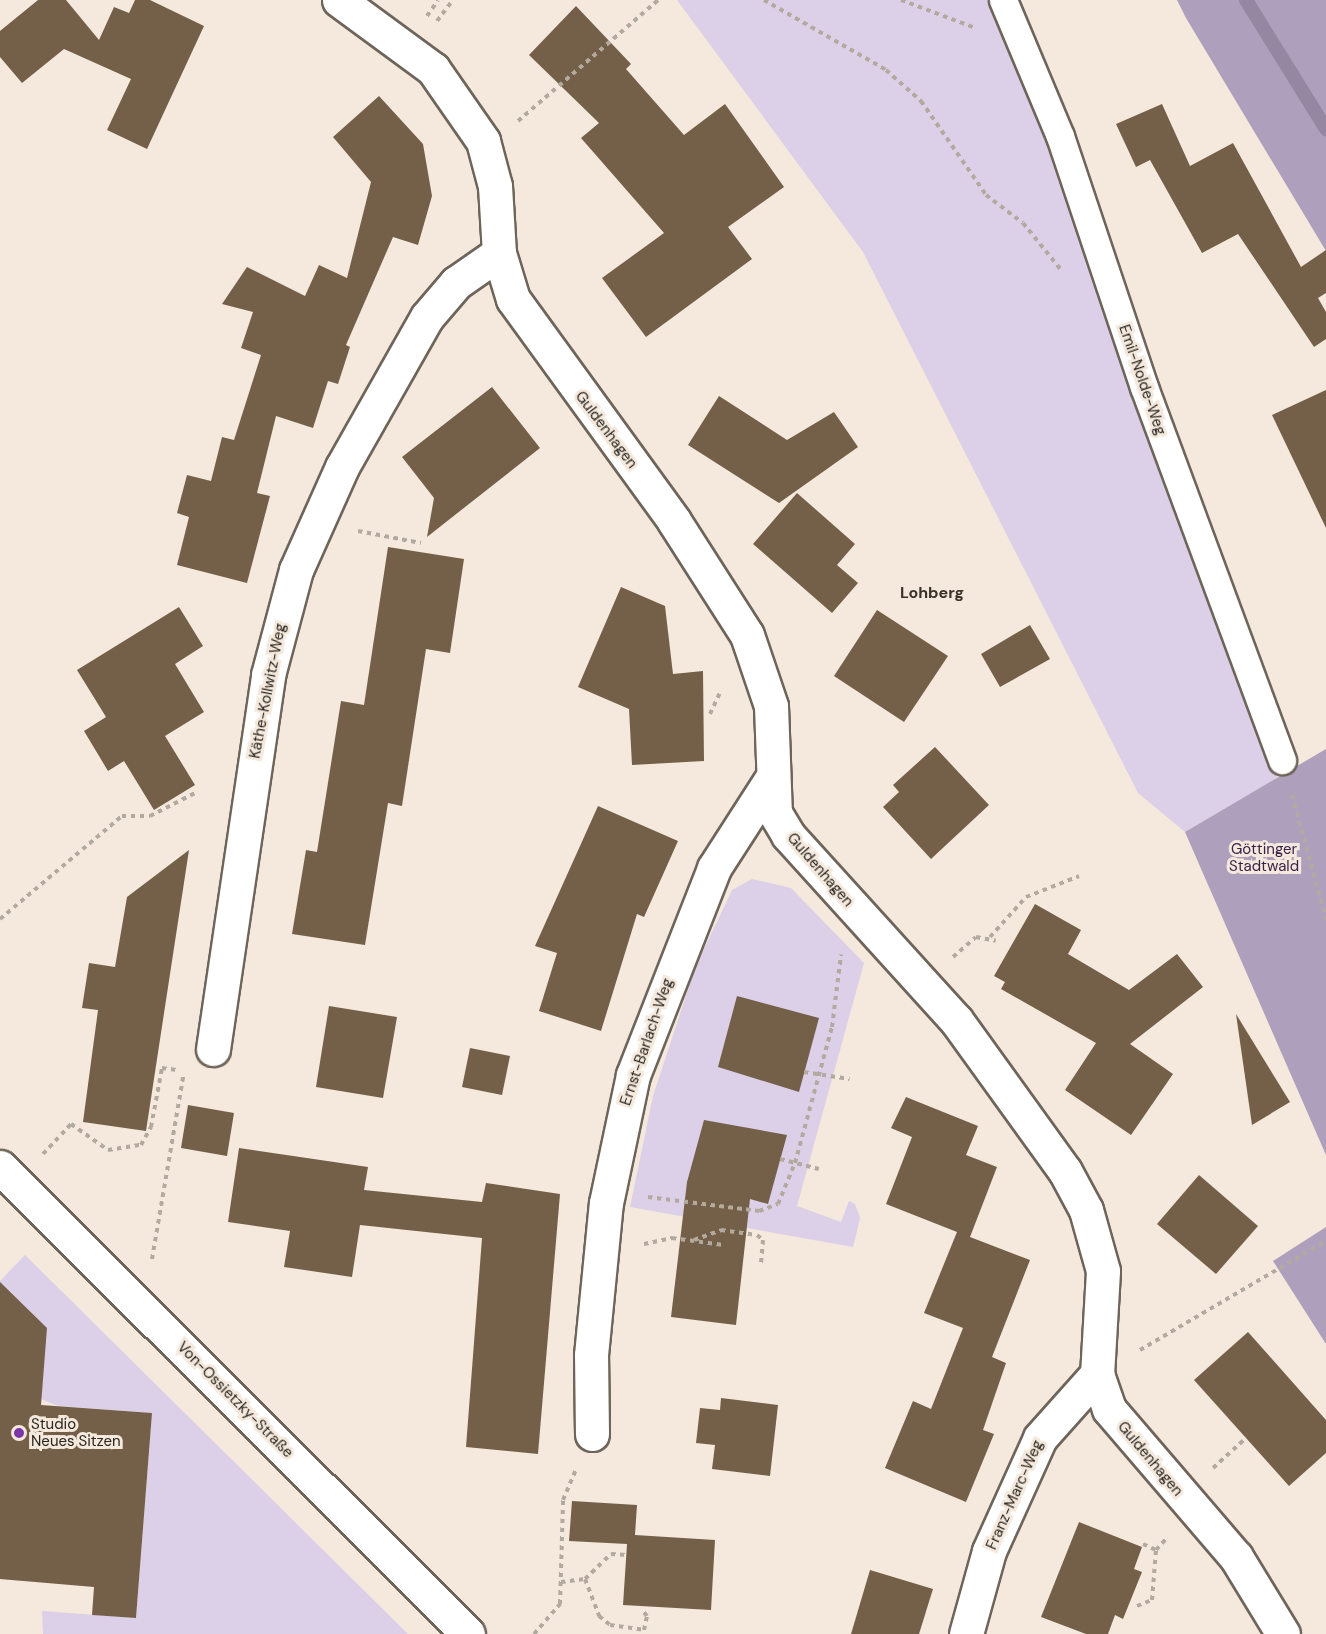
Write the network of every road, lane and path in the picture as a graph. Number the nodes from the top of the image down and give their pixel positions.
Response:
1 (339, 0) edge
2 (658, 0) edge
3 (764, 0) edge
4 (902, 0) edge
5 (1003, 0) edge
6 (1024, 46) junction
7 (483, 141) junction
8 (499, 253) junction
9 (1066, 276) dead end
10 (318, 518) junction
11 (421, 543) dead end
12 (1282, 760) joint
13 (770, 781) junction
14 (197, 792) dead end
15 (1079, 876) dead end
16 (862, 918) junction
17 (0, 919) edge
18 (1326, 919) edge
19 (990, 938) junction
20 (996, 941) dead end
21 (923, 983) junction
22 (213, 1049) dead end
23 (804, 1072) dead end
24 (819, 1074) junction
25 (849, 1079) dead end
26 (47, 1149) dead end
27 (780, 1159) dead end
28 (795, 1163) junction
29 (0, 1167) edge
30 (819, 1169) dead end
31 (609, 1192) junction
32 (694, 1240) junction
33 (1326, 1241) edge
34 (724, 1245) dead end
35 (602, 1247) junction
36 (152, 1262) dead end
37 (761, 1263) dead end
38 (1097, 1374) junction
39 (592, 1434) joint
40 (1195, 1512) junction
41 (1143, 1544) dead end
42 (1156, 1550) junction
43 (627, 1556) dead end
44 (585, 1579) junction
45 (561, 1582) junction
46 (1137, 1606) dead end
47 (642, 1610) dead end
48 (468, 1634) edge
49 (534, 1634) edge
50 (966, 1634) edge
51 (1283, 1634) edge

1 - 7 street, Guldenhagen
2 - 7 path
3 - 9 path
4 - 6 path
5 - 6 lane, Emil-Nolde-Weg
6 - 12 lane, Emil-Nolde-Weg
7 - 8 street, Guldenhagen
8 - 10 street, Käthe-Kollwitz-Weg
8 - 13 street, Guldenhagen
10 - 11 path
10 - 22 street, Käthe-Kollwitz-Weg
12 - 18 path
13 - 16 street, Guldenhagen
13 - 31 street, Ernst-Barlach-Weg
14 - 17 path
15 - 19 path
16 - 21 street, Guldenhagen
16 - 24 path
19 - 20 path
19 - 21 path
21 - 38 street, Guldenhagen
23 - 24 path
24 - 25 path
24 - 28 path
26 - 36 path
27 - 28 path
28 - 30 path
28 - 31 path
29 - 48 street, Von-Ossietzky-Straße
31 - 35 street, Ernst-Barlach-Weg
32 - 34 path
32 - 35 path
32 - 37 path
33 - 38 path
35 - 39 street, Ernst-Barlach-Weg
38 - 40 street, Guldenhagen
38 - 50 street, Franz-Marc-Weg
39 - 45 path
40 - 42 path
40 - 51 street, Guldenhagen
41 - 42 path
42 - 46 path
43 - 44 path
44 - 45 path
44 - 47 path
45 - 49 path

